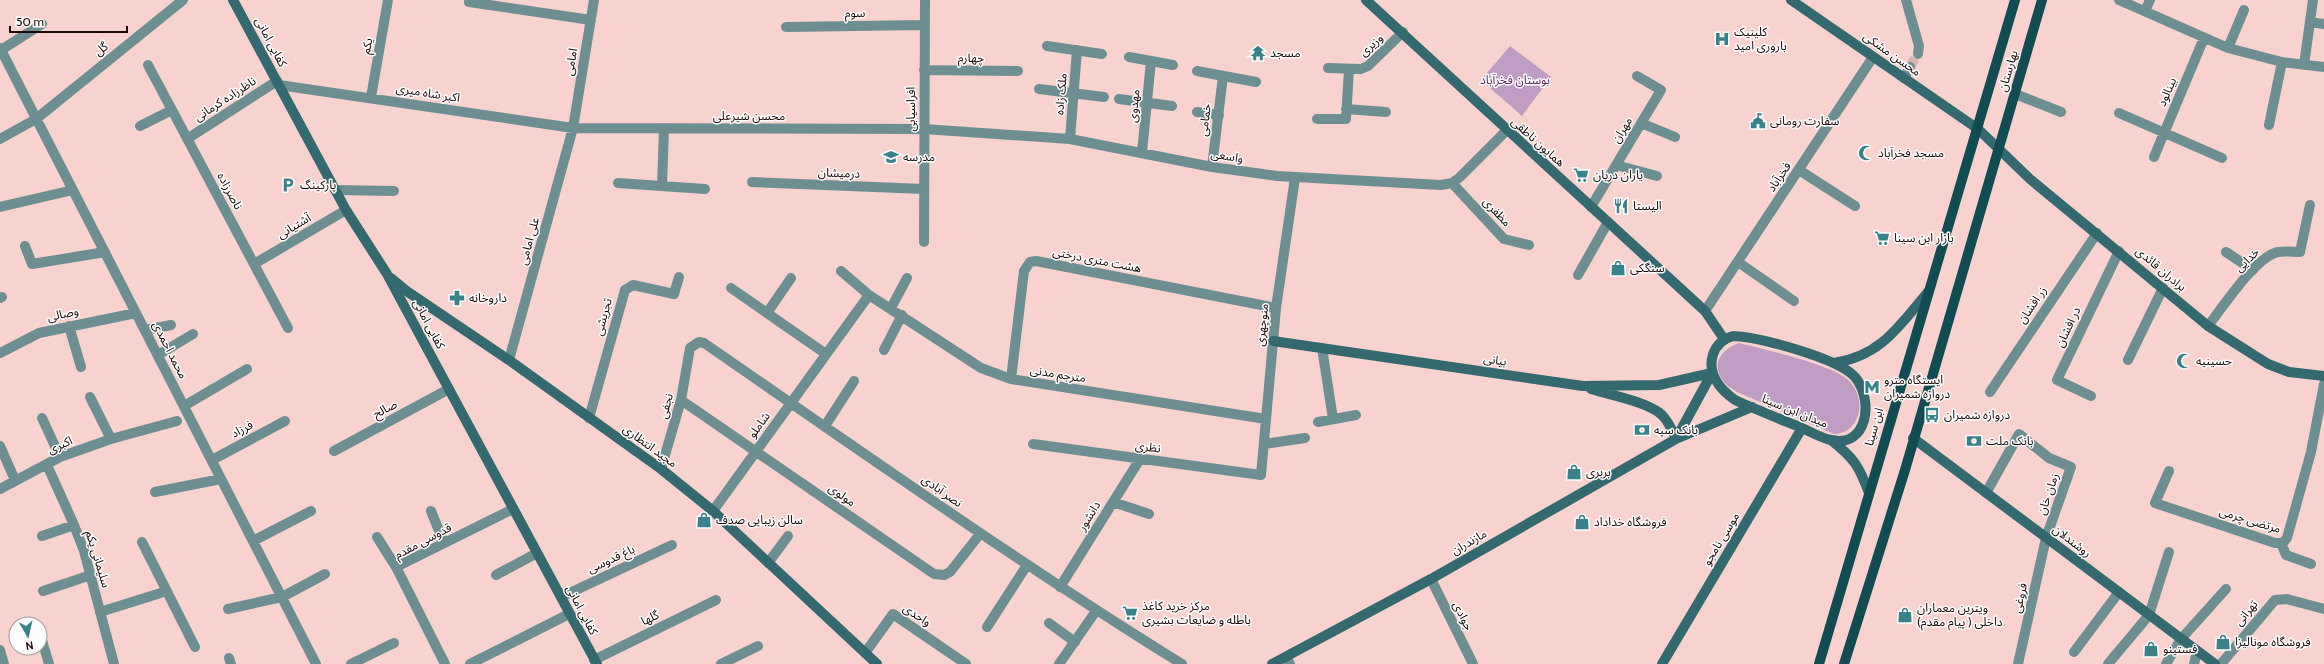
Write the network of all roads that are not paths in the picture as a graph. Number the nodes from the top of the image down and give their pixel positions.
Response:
1 (183, 0) edge
2 (233, 0) edge
3 (388, 0) edge
4 (469, 0) edge
5 (594, 0) edge
6 (925, 0) edge
7 (1366, 0) edge
8 (1791, 0) edge
9 (1906, 0) edge
10 (2015, 0) edge
11 (2042, 0) edge
12 (2119, 0) edge
13 (2150, 0) edge
14 (2313, 0) edge
15 (2244, 10) dead end
16 (2145, 11) junction
17 (591, 20) junction
18 (2310, 22) junction
19 (42, 24) dead end
20 (2324, 24) edge
21 (924, 25) junction
22 (786, 27) dead end
23 (1403, 32) junction
24 (2204, 38) junction
25 (1047, 46) dead end
26 (2228, 48) junction
27 (0, 49) edge
28 (1077, 50) junction
29 (1102, 54) dead end
30 (1918, 54) tunnel mouth
31 (1129, 57) dead end
32 (1873, 57) junction
33 (1151, 61) junction
34 (2282, 62) junction
35 (148, 65) dead end
36 (1173, 65) dead end
37 (2304, 65) junction
38 (1910, 67) tunnel mouth
39 (2324, 67) edge
40 (1328, 68) dead end
41 (1349, 69) junction
42 (924, 70) junction
43 (1197, 70) dead end
44 (1018, 71) dead end
45 (1223, 76) junction
46 (1637, 76) dead end
47 (1904, 78) junction
48 (1256, 82) dead end
49 (278, 83) junction
50 (1039, 88) dead end
51 (1074, 93) junction
52 (2015, 94) junction
53 (371, 97) junction
54 (1104, 97) dead end
55 (1119, 99) dead end
56 (1147, 103) junction
57 (1172, 106) dead end
58 (1346, 109) junction
59 (172, 110) junction
60 (1197, 112) dead end
61 (1386, 112) dead end
62 (2061, 112) dead end
63 (2119, 113) dead end
64 (1218, 115) junction
65 (36, 119) junction
66 (1317, 119) dead end
67 (1641, 123) junction
68 (2269, 125) dead end
69 (140, 126) dead end
70 (573, 128) junction
71 (664, 128) junction
72 (924, 129) junction
73 (1978, 129) junction
74 (1506, 131) junction
75 (2164, 132) junction
76 (1675, 137) dead end
77 (188, 138) junction
78 (0, 139) edge
79 (1070, 139) junction
80 (1999, 150) junction
81 (1142, 152) junction
82 (2154, 157) dead end
83 (2222, 158) dead end
84 (1616, 165) junction
85 (1212, 167) junction
86 (1799, 170) junction
87 (1657, 176) dead end
88 (1295, 178) junction
89 (752, 182) dead end
90 (618, 183) dead end
91 (1452, 184) junction
92 (662, 186) junction
93 (705, 189) dead end
94 (924, 189) junction
95 (73, 190) junction
96 (336, 190) junction
97 (394, 191) dead end
98 (2310, 205) dead end
99 (1855, 206) dead end
100 (0, 207) edge
101 (1591, 207) junction
102 (346, 210) junction
103 (1608, 222) junction
104 (2097, 233) junction
105 (924, 242) dead end
106 (1529, 245) dead end
107 (25, 246) dead end
108 (105, 252) junction
109 (2119, 252) junction
110 (2226, 252) dead end
111 (1738, 262) junction
112 (254, 264) junction
113 (2253, 270) junction
114 (841, 271) dead end
115 (387, 274) junction
116 (1578, 275) dead end
117 (679, 277) dead end
118 (791, 278) dead end
119 (907, 278) dead end
120 (732, 288) dead end
121 (2163, 288) junction
122 (1928, 292) junction
123 (869, 294) junction
124 (1794, 301) dead end
125 (891, 308) junction
126 (1276, 308) junction
127 (1705, 311) junction
128 (136, 313) junction
129 (767, 313) junction
130 (902, 315) junction
131 (171, 325) dead end
132 (69, 326) junction
133 (2208, 326) junction
134 (288, 328) dead end
135 (145, 330) junction
136 (193, 334) dead end
137 (1724, 339) junction
138 (1273, 341) junction
139 (690, 348) joint
140 (1322, 348) junction
141 (884, 350) dead end
142 (0, 353) edge
143 (826, 354) junction
144 (158, 355) junction
145 (509, 360) junction
146 (2128, 360) dead end
147 (1834, 364) junction
148 (81, 367) dead end
149 (247, 369) dead end
150 (1712, 373) junction
151 (2324, 376) edge
152 (1011, 379) junction
153 (854, 381) dead end
154 (2324, 384) edge
155 (1583, 386) junction
156 (449, 389) junction
157 (1990, 392) dead end
158 (2091, 396) dead end
159 (90, 397) dead end
160 (681, 400) junction
161 (791, 403) junction
162 (184, 406) junction
163 (1752, 407) junction
164 (1356, 415) dead end
165 (42, 418) dead end
166 (589, 418) junction
167 (1266, 419) junction
168 (1333, 420) junction
169 (177, 421) dead end
170 (285, 421) dead end
171 (1318, 422) dead end
172 (825, 426) junction
173 (1802, 428) junction
174 (1305, 438) dead end
175 (1913, 438) junction
176 (111, 439) junction
177 (1676, 439) junction
178 (1831, 440) junction
179 (1033, 444) dead end
180 (1264, 444) junction
181 (0, 446) edge
182 (334, 451) dead end
183 (756, 451) junction
184 (60, 457) junction
185 (1140, 459) junction
186 (212, 460) junction
187 (47, 465) junction
188 (661, 469) junction
189 (2169, 471) dead end
190 (1260, 475) joint
191 (222, 479) junction
192 (15, 480) junction
193 (0, 489) edge
194 (155, 492) dead end
195 (1868, 493) junction
196 (1986, 493) junction
197 (1113, 502) junction
198 (513, 509) junction
199 (311, 511) dead end
200 (431, 511) dead end
201 (713, 511) junction
202 (1149, 514) dead end
203 (74, 525) junction
204 (980, 534) junction
205 (42, 536) dead end
206 (788, 536) dead end
207 (377, 537) dead end
208 (2046, 538) junction
209 (253, 541) junction
210 (142, 542) dead end
211 (444, 543) junction
212 (2281, 544) junction
213 (672, 545) dead end
214 (2169, 552) dead end
215 (537, 553) junction
216 (768, 563) junction
217 (2311, 564) dead end
218 (1027, 565) junction
219 (396, 567) junction
220 (324, 574) dead end
221 (91, 575) junction
222 (496, 575) dead end
223 (1431, 580) junction
224 (1060, 587) junction
225 (2226, 589) dead end
226 (43, 591) dead end
227 (167, 591) junction
228 (2119, 592) junction
229 (282, 597) junction
230 (561, 598) junction
231 (716, 600) dead end
232 (228, 609) dead end
233 (2324, 609) edge
234 (1096, 611) junction
235 (100, 612) junction
236 (570, 614) junction
237 (2149, 615) junction
238 (1049, 623) dead end
239 (987, 627) dead end
240 (2182, 639) junction
241 (1075, 642) junction
242 (394, 643) dead end
243 (195, 646) dead end
244 (758, 646) dead end
245 (0, 650) edge
246 (2197, 651) junction
247 (2074, 652) dead end
248 (865, 653) junction
249 (1288, 660) edge
250 (592, 663) edge
251 (4, 664) edge
252 (114, 664) edge
253 (316, 664) edge
254 (351, 664) edge
255 (445, 664) edge
256 (470, 664) edge
257 (721, 664) edge
258 (877, 664) edge
259 (966, 664) edge
260 (1059, 664) edge
261 (1182, 664) edge
262 (1272, 664) edge
263 (1473, 664) edge
264 (1662, 664) edge
265 (1819, 664) edge
266 (1844, 664) edge
267 (2018, 664) edge
268 (2108, 664) edge
269 (2166, 664) edge
270 (2194, 664) edge
271 (2215, 664) edge
272 (2221, 664) edge

1 - 65 street, گل
2 - 49 main road, کفایی امانی
3 - 53 street, یکم
4 - 17 street
5 - 17 street, امامی
6 - 21 street, افراسیابی
7 - 23 main road, همایون ناطقی
8 - 32 main road, محسن مشکی
9 - 30 street
10 - 73 main road, بهارستان
11 - 52 main road, بهارستان
12 - 16 street
13 - 16 street
14 - 18 street
15 - 26 street
16 - 24 street
17 - 70 street, امامی
18 - 20 street
18 - 37 street
19 - 27 street
21 - 22 street, سوم
21 - 42 street, افراسیابی
23 - 41 street, وزیری
23 - 74 main road, همایون ناطقی
24 - 26 street
24 - 75 street, بینالود
25 - 28 street
26 - 34 street
27 - 65 street, محمد احمدی
28 - 29 street
28 - 51 street, ملک زاده
31 - 33 street
32 - 47 main road, محسن مشکی
32 - 86 street, فخرآباد
33 - 36 street
33 - 56 street, مهدوی
34 - 37 street
34 - 68 street
35 - 59 street, ناصرزاده
37 - 39 street
38 - 47 street
40 - 41 street, وزیری
41 - 58 street
42 - 44 street, چهارم
42 - 72 street, افراسیابی
43 - 45 street
45 - 48 street
45 - 64 street, خمامی
46 - 67 street, مهران
47 - 73 main road, محسن مشکی
49 - 53 street, اکبر شاه میری
49 - 77 street, ناظرزاده کرمانی
49 - 96 main road, کفایی امانی
50 - 51 street
51 - 54 street
51 - 79 street, ملک زاده
52 - 62 street
52 - 80 main road, بهارستان
53 - 70 street, اکبر شاه میری
55 - 56 street
56 - 57 street
56 - 81 street, مهدوی
58 - 61 street
58 - 66 street
59 - 69 street
59 - 77 street, ناصرزاده
60 - 64 street
63 - 75 street
64 - 85 street, خمامی
65 - 78 street, گل
65 - 95 street, محمد احمدی
67 - 76 street
67 - 84 street, مهران
70 - 71 street, محسن شیرعلی
70 - 145 street, علی امامی
71 - 72 street, محسن شیرعلی
71 - 92 street
72 - 79 street, واسعی
72 - 94 street, افراسیابی
73 - 80 main road, محسن مشکی
73 - 122 main road, ابن سینا
74 - 91 street
74 - 101 main road, همایون ناطقی
75 - 82 street, بینالود
75 - 83 street
77 - 112 street, ناصرزاده
79 - 81 street, واسعی
80 - 104 main road, برادران قائدی
80 - 175 main road
81 - 85 street, واسعی
84 - 87 street
84 - 101 street, مهران
85 - 88 street, واسعی
86 - 99 street
86 - 111 street, فخرآباد
88 - 91 street, واسعی
88 - 126 street, منوچهری
89 - 94 street, درمیشان
90 - 92 street
91 - 106 street, مظفری
92 - 93 street
94 - 105 street, افراسیابی
95 - 100 street
95 - 108 street, محمد احمدی
96 - 97 street
96 - 102 main road, کفایی امانی
98 - 113 street, خدایی
101 - 103 main road, همایون ناطقی
102 - 112 street, آشتیانی
102 - 115 main road, کفایی امانی
103 - 116 street
103 - 127 main road, همایون ناطقی
104 - 109 main road, برادران قائدی
104 - 157 street, زر افشان
107 - 108 street
108 - 128 street, محمد احمدی
109 - 121 main road, برادران قائدی
109 - 158 street, در افشان
110 - 113 street
111 - 124 street
111 - 127 street, فخرآباد
112 - 134 street, ناصرزاده
113 - 133 street, خدایی
114 - 123 street, مترجم مدنی
115 - 145 main road, مجید انتظاری
115 - 156 main road, کفایی امانی
117 - 166 street, تجریشی
118 - 129 street
119 - 125 street
120 - 129 street
121 - 133 main road, برادران قائدی
121 - 146 street
122 - 147 main road
122 - 195 main road, ابن سینا
123 - 125 street, مترجم مدنی
123 - 143 street, شاملو
125 - 130 street, مترجم مدنی
126 - 138 street, منوچهری
126 - 152 street, هشت متری درختی
127 - 137 main road, همایون ناطقی
128 - 132 street, وصالی
128 - 135 street, محمد احمدی
129 - 143 street
130 - 141 street
130 - 152 street, مترجم مدنی
131 - 135 street
132 - 142 street, وصالی
132 - 148 street
133 - 151 main road, برادران قائدی
135 - 144 street, محمد احمدی
136 - 144 street
137 - 147 main road, میدان ابن سینا
137 - 150 main road
138 - 140 main road, بیانی
138 - 167 street, منوچهری
139 - 160 street, نجفی
139 - 161 street, نصر آبادی
140 - 155 main road, بیانی
140 - 168 street
143 - 161 street, شاملو
144 - 162 street, محمد احمدی
145 - 166 main road, مجید انتظاری
147 - 178 main road, میدان ابن سینا
149 - 162 street
150 - 155 main road, بیانی
150 - 163 main road, میدان ابن سینا
150 - 177 main road
152 - 167 street, مترجم مدنی
153 - 172 street
154 - 212 street, مرتضی چرمی
155 - 177 main road
156 - 182 street, صالح
156 - 198 main road, کفایی امانی
159 - 176 street
160 - 183 street, مولوی
160 - 188 street, نجفی
161 - 172 street, نصر آبادی
161 - 183 street, شاملو
162 - 186 street, محمد احمدی
163 - 173 main road, میدان ابن سینا
163 - 177 main road, مازندران
164 - 168 street
165 - 184 street
166 - 188 main road, مجید انتظاری
167 - 180 street, منوچهری
168 - 171 street
169 - 176 street, اکبری
170 - 186 street, فرزاد
172 - 204 street, نصر آبادی
173 - 178 main road, میدان ابن سینا
173 - 264 main road, موسی نامجو
174 - 180 street
175 - 196 main road, روشندلان
175 - 266 main road
176 - 184 street, اکبری
177 - 223 main road, مازندران
178 - 195 main road
179 - 185 street, نظری
180 - 190 street, منوچهری
181 - 192 street
183 - 201 street, شاملو
183 - 204 street, مولوی
184 - 187 street, اکبری
185 - 190 street, نظری
185 - 197 street, دانشور
186 - 191 street, محمد احمدی
187 - 192 street, اکبری
187 - 203 street, سلیمانی یکم
188 - 201 main road, مجید انتظاری
189 - 212 street, مرتضی چرمی
191 - 194 street
191 - 209 street, محمد احمدی
192 - 193 street, اکبری
195 - 265 main road, ابن سینا
196 - 208 main road, روشندلان
196 - 208 street, زمان خان
197 - 202 street
197 - 224 street, دانشور
198 - 211 street, قدوسی مقدم
198 - 215 main road, کفایی امانی
199 - 209 street
200 - 211 street
201 - 216 main road, مجید انتظاری
203 - 205 street
203 - 221 street, سلیمانی یکم
204 - 218 street, نصر آبادی
206 - 216 street
207 - 219 street
208 - 228 main road, روشندلان
208 - 267 street, فروغی
209 - 229 street, محمد احمدی
210 - 227 street
211 - 219 street, قدوسی مقدم
212 - 217 street
213 - 230 street, باغ قدوسی
214 - 237 street
215 - 222 street
215 - 230 main road, کفایی امانی
216 - 248 main road, مجید انتظاری
218 - 224 street, نصر آبادی
218 - 239 street
219 - 255 street, قدوسی مقدم
220 - 229 street
221 - 226 street
221 - 235 street, سلیمانی یکم
223 - 249 main road, مازندران
223 - 263 street, جوادی
224 - 234 street, نصر آبادی
225 - 240 street
227 - 235 street
227 - 243 street
228 - 237 main road, روشندلان
228 - 247 street
229 - 232 street
229 - 253 street, محمد احمدی
230 - 236 main road, کفایی امانی
231 - 250 street, گلها
233 - 272 street, تهرانی
234 - 241 street
234 - 261 street, نصر آبادی
235 - 252 street, سلیمانی یکم
236 - 250 main road, کفایی امانی
236 - 256 street
237 - 240 main road, روشندلان
237 - 268 street
238 - 241 street
240 - 246 main road, روشندلان
240 - 269 street
241 - 260 street
242 - 254 street
244 - 257 street
245 - 251 street
246 - 270 street
246 - 271 main road, روشندلان
248 - 258 main road, مجید انتظاری
248 - 259 street, واحدی
249 - 262 main road, مازندران

